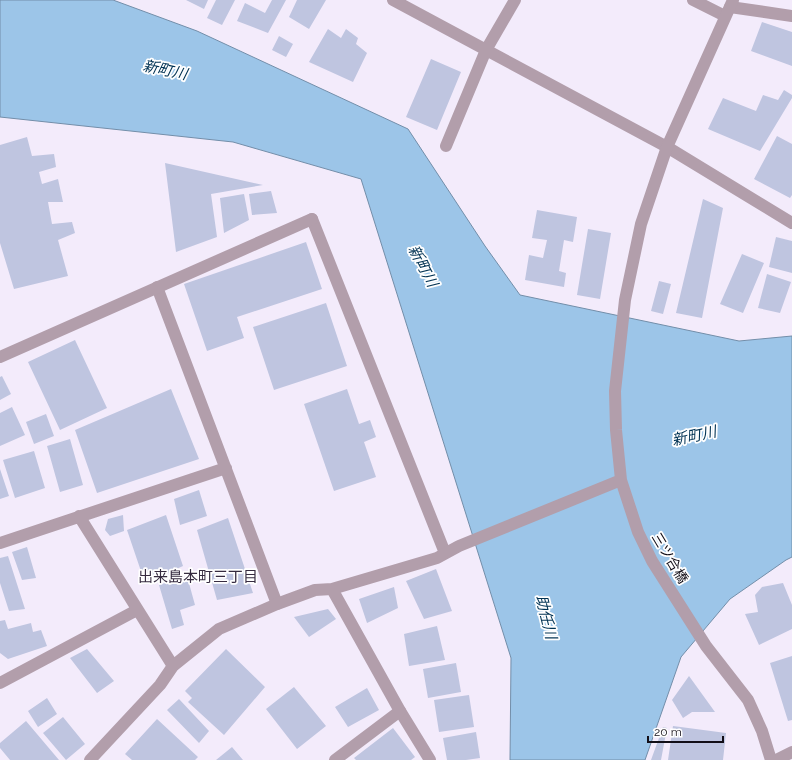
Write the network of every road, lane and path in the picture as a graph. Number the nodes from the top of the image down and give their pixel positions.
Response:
1 (393, 0) edge
2 (516, 0) edge
3 (693, 0) edge
4 (729, 8) edge
5 (792, 16) edge
6 (486, 50) junction
7 (446, 146) dead end
8 (667, 147) junction
9 (792, 223) edge
10 (157, 287) junction
11 (0, 357) edge
12 (226, 468) junction
13 (621, 480) junction
14 (79, 516) junction
15 (0, 543) edge
16 (445, 553) junction
17 (332, 589) junction
18 (277, 604) junction
19 (137, 610) junction
20 (172, 666) junction
21 (0, 683) edge
22 (400, 711) junction
23 (792, 752) edge
24 (90, 760) edge
25 (335, 760) edge
26 (430, 760) edge
27 (771, 760) edge
28 (776, 760) edge

1 - 6 street
2 - 6 street
3 - 4 street
4 - 5 street
4 - 8 street, 三ツ合橋
6 - 7 street
6 - 8 street
8 - 9 street
8 - 13 street, 三ツ合橋
10 - 11 street
10 - 12 street
10 - 16 street
12 - 14 street
12 - 18 street
13 - 16 street
13 - 27 street, 三ツ合橋
14 - 15 street
14 - 19 street
16 - 17 street
17 - 18 street
17 - 22 street
18 - 20 street
19 - 20 street
19 - 21 street
20 - 24 street
22 - 25 street
22 - 26 street
23 - 28 street

